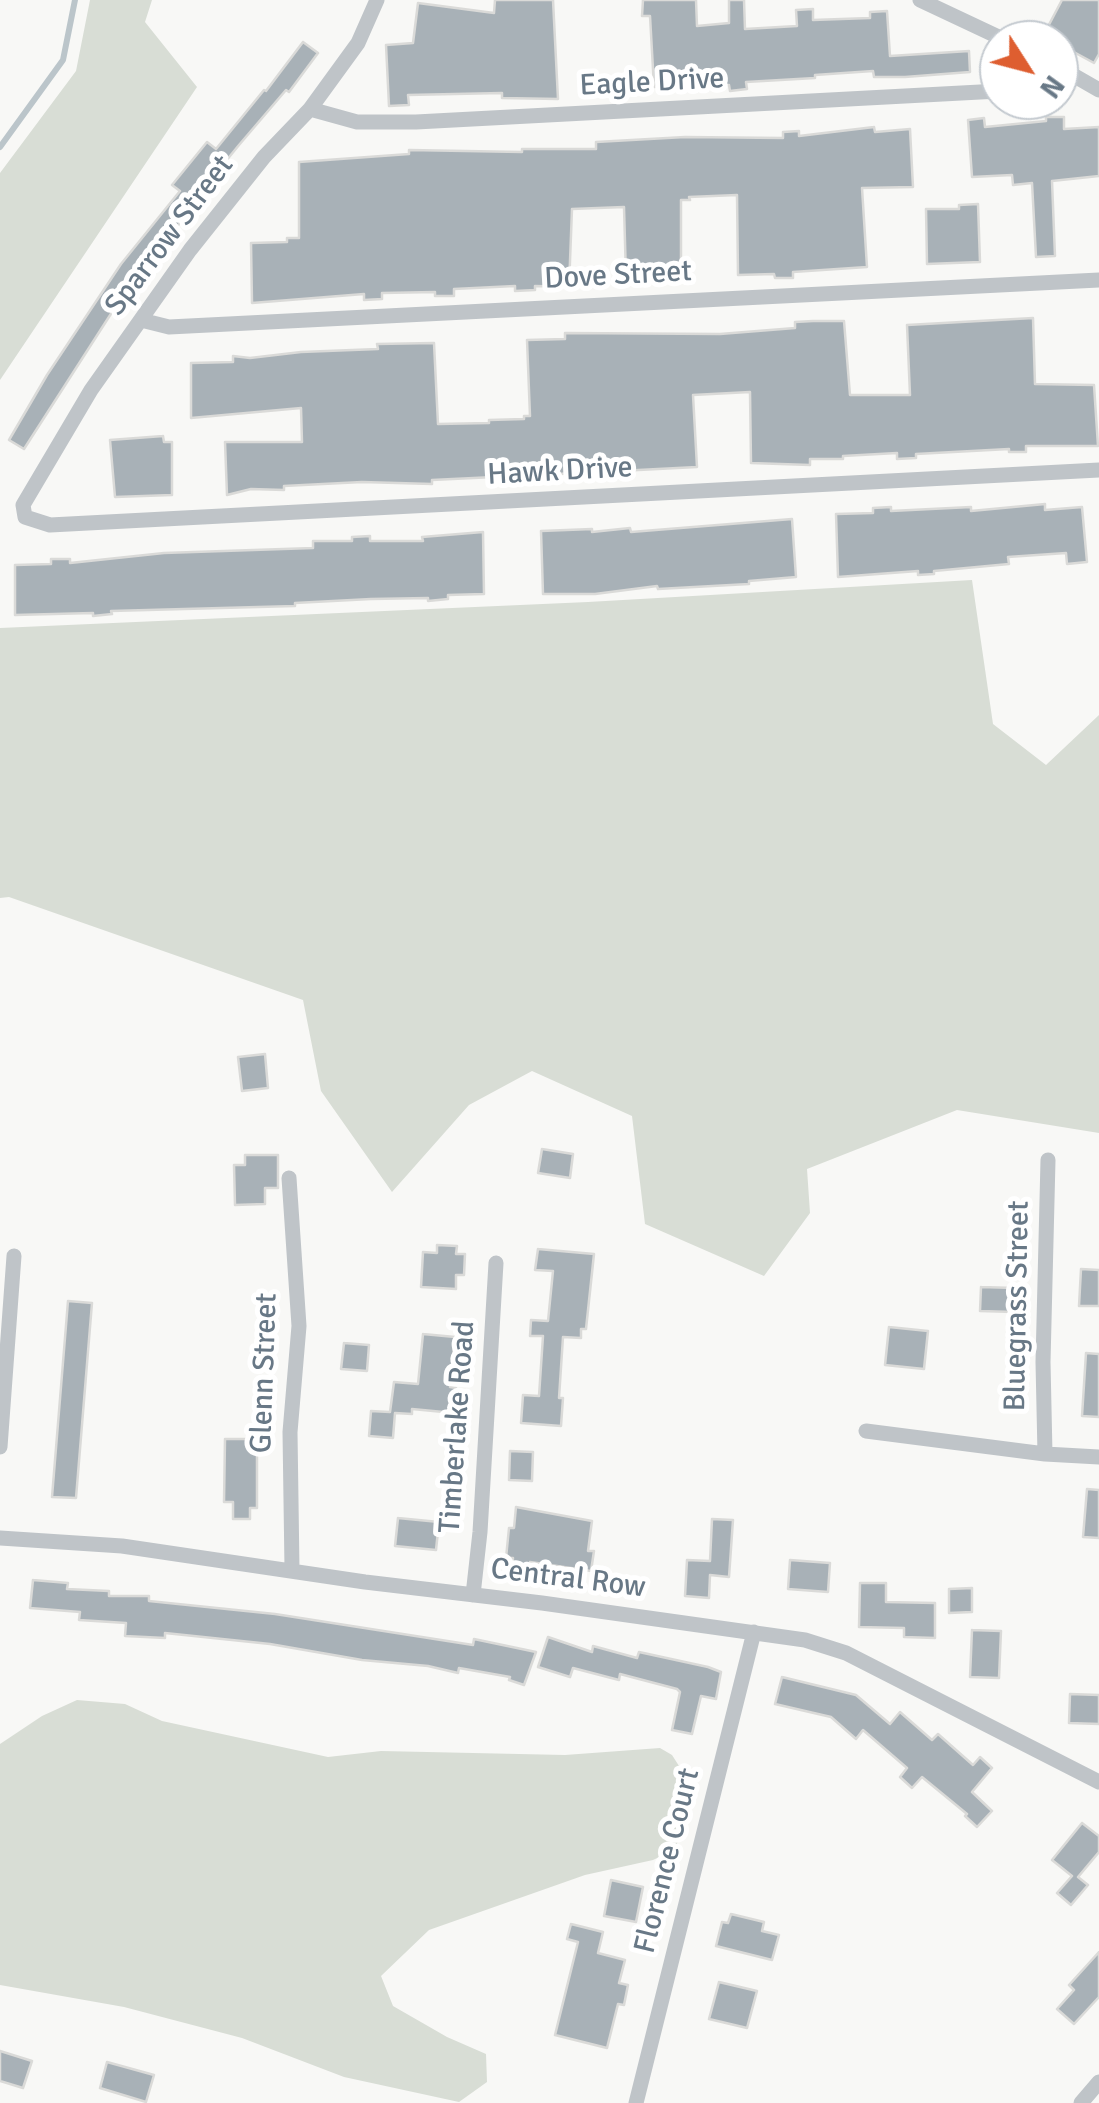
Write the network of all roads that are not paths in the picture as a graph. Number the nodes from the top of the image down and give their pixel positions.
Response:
1 (377, 0) edge
2 (920, 0) edge
3 (979, 28) edge
4 (979, 93) edge
5 (310, 108) junction
6 (1099, 280) edge
7 (140, 320) junction
8 (1099, 470) edge
9 (25, 517) joint
10 (1048, 1160) dead end
11 (289, 1178) dead end
12 (14, 1256) dead end
13 (496, 1263) dead end
14 (3, 1374) edge
15 (866, 1431) dead end
16 (0, 1447) edge
17 (1045, 1454) junction
18 (1099, 1457) edge
19 (0, 1538) edge
20 (292, 1569) junction
21 (473, 1595) junction
22 (754, 1632) junction
23 (1099, 1782) edge
24 (1099, 2082) edge
25 (636, 2103) edge
26 (1081, 2103) edge

1 - 5 street, Sparrow Street
2 - 3 street
4 - 5 street, Eagle Drive
5 - 7 street, Sparrow Street
6 - 7 street, Dove Street
7 - 9 street, Sparrow Street
8 - 9 street, Hawk Drive
10 - 17 street, Bluegrass Street
11 - 20 street, Glenn Street
12 - 14 street
13 - 21 street, Timberlake Road
14 - 16 street
15 - 17 street
17 - 18 street
19 - 20 street, Central Row
20 - 21 street, Central Row
21 - 22 street, Central Row
22 - 23 street, Central Row
22 - 25 street, Florence Court
24 - 26 street

